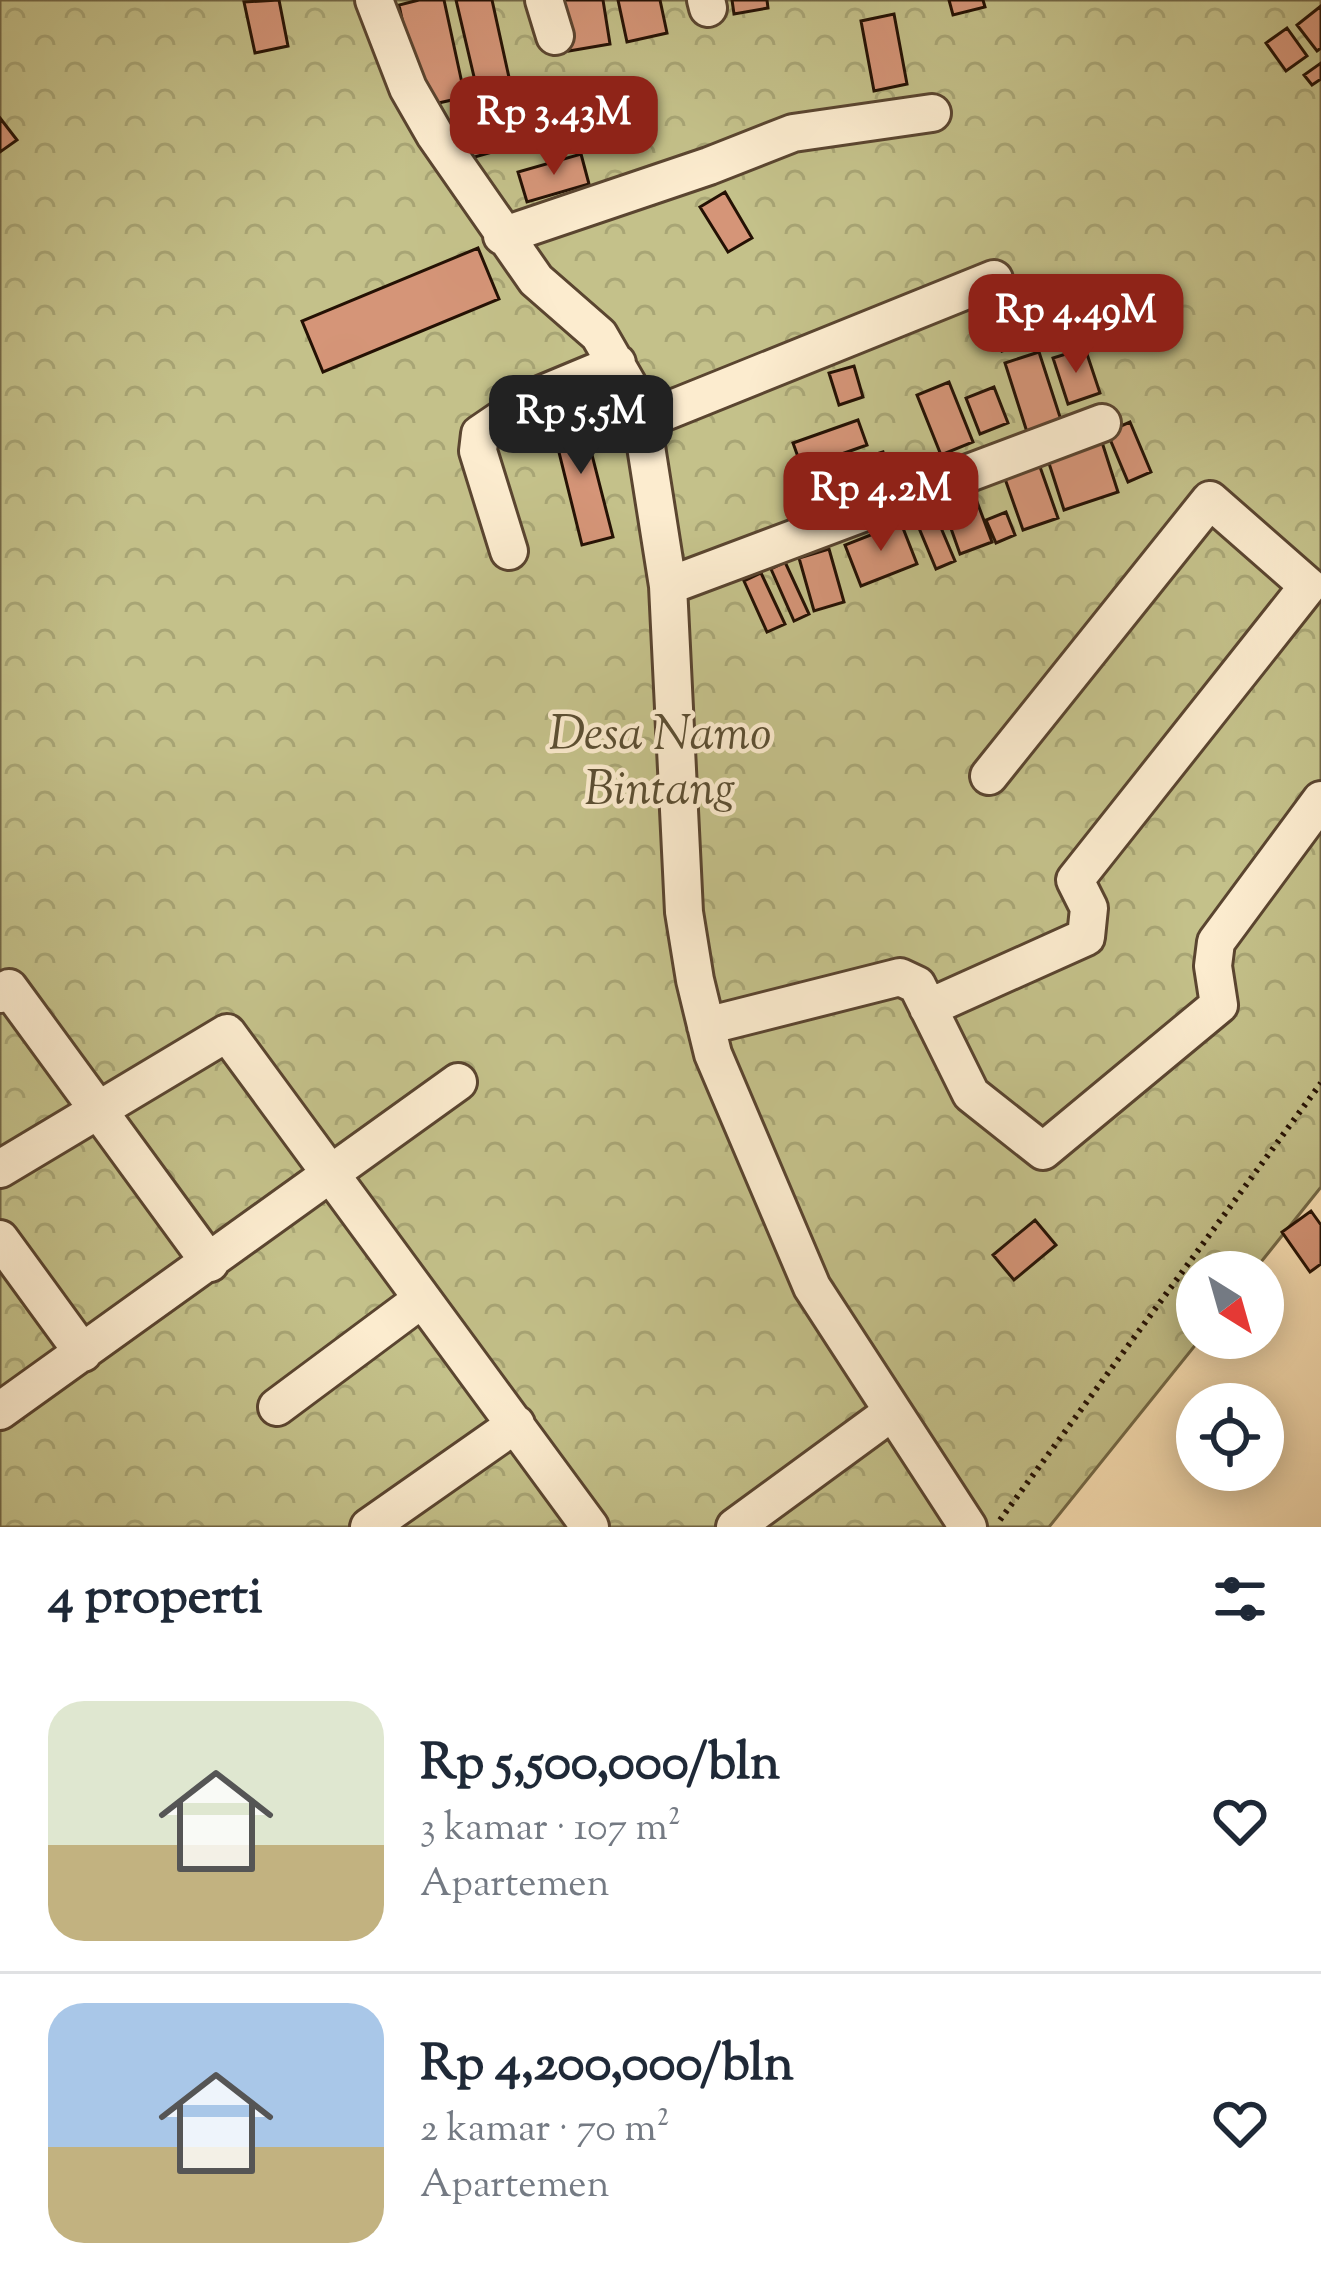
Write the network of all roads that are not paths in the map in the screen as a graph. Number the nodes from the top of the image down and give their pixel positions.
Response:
1 (374, 0) edge
2 (544, 0) edge
3 (555, 36) dead end
4 (932, 113) dead end
5 (502, 236) junction
6 (994, 279) dead end
7 (617, 363) junction
8 (642, 421) junction
9 (1102, 423) dead end
10 (509, 550) dead end
11 (668, 586) junction
12 (989, 776) dead end
13 (1321, 800) edge
14 (0, 994) edge
15 (928, 1008) junction
16 (706, 1027) junction
17 (458, 1082) dead end
18 (97, 1111) junction
19 (0, 1169) edge
20 (331, 1176) junction
21 (0, 1239) edge
22 (210, 1263) junction
23 (422, 1299) junction
24 (83, 1353) junction
25 (277, 1407) dead end
26 (0, 1411) edge
27 (892, 1412) junction
28 (516, 1424) junction
29 (369, 1527) edge
30 (590, 1527) edge
31 (736, 1527) edge
32 (968, 1527) edge

1 - 5 street
2 - 3 street
4 - 5 street
5 - 7 street
6 - 8 street
7 - 8 street
7 - 10 street
8 - 11 street
9 - 11 street
11 - 16 street
12 - 15 street
13 - 15 street
14 - 18 street
15 - 16 street
16 - 27 street
17 - 20 street
18 - 19 street
18 - 20 street
18 - 22 street
20 - 22 street
20 - 23 street
21 - 24 street
22 - 24 street
23 - 25 street
23 - 28 street
24 - 26 street
27 - 31 street
27 - 32 street
28 - 29 street
28 - 30 street

